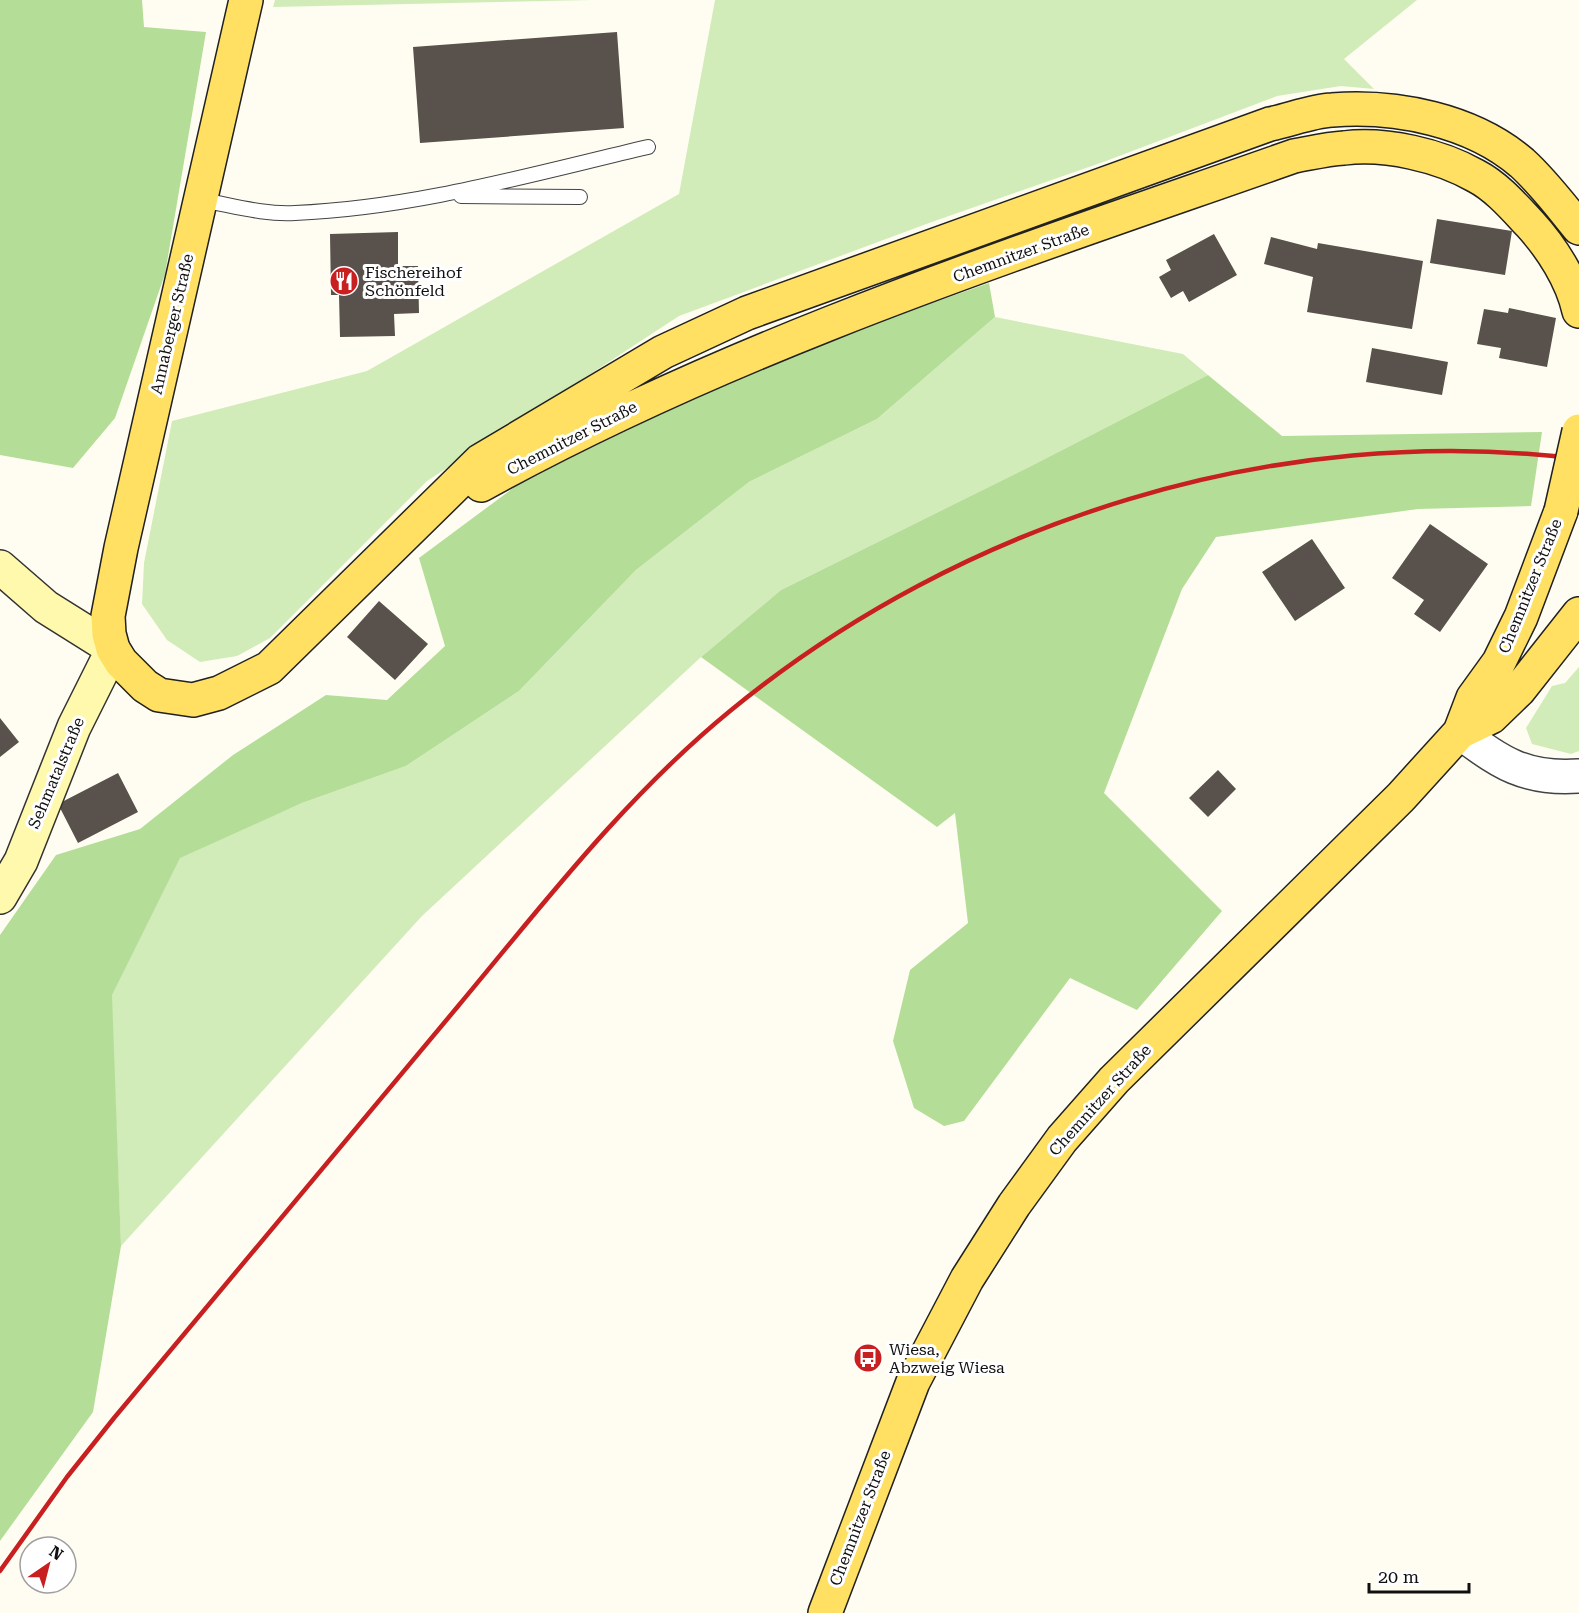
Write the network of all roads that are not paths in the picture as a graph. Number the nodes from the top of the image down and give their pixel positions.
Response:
1 (246, 0) edge
2 (648, 147) dead end
3 (438, 196) junction
4 (580, 197) dead end
5 (201, 200) junction
6 (1579, 228) edge
7 (1579, 310) edge
8 (1579, 431) edge
9 (427, 515) junction
10 (0, 567) edge
11 (1579, 614) edge
12 (113, 649) junction
13 (1460, 732) junction
14 (1579, 776) edge
15 (0, 897) edge
16 (825, 1613) edge

1 - 5 main road, Annaberger Straße
2 - 3 lane
3 - 4 lane
3 - 5 lane
5 - 12 main road, Annaberger Straße
6 - 9 main road, Chemnitzer Straße
7 - 9 main road, Chemnitzer Straße
8 - 13 main road, Chemnitzer Straße, bridge
9 - 12 main road, Chemnitzer Straße
10 - 12 main road
11 - 13 main road, Chemnitzer Straße
12 - 15 main road, Sehmatalstraße
13 - 14 street
13 - 16 main road, Chemnitzer Straße

